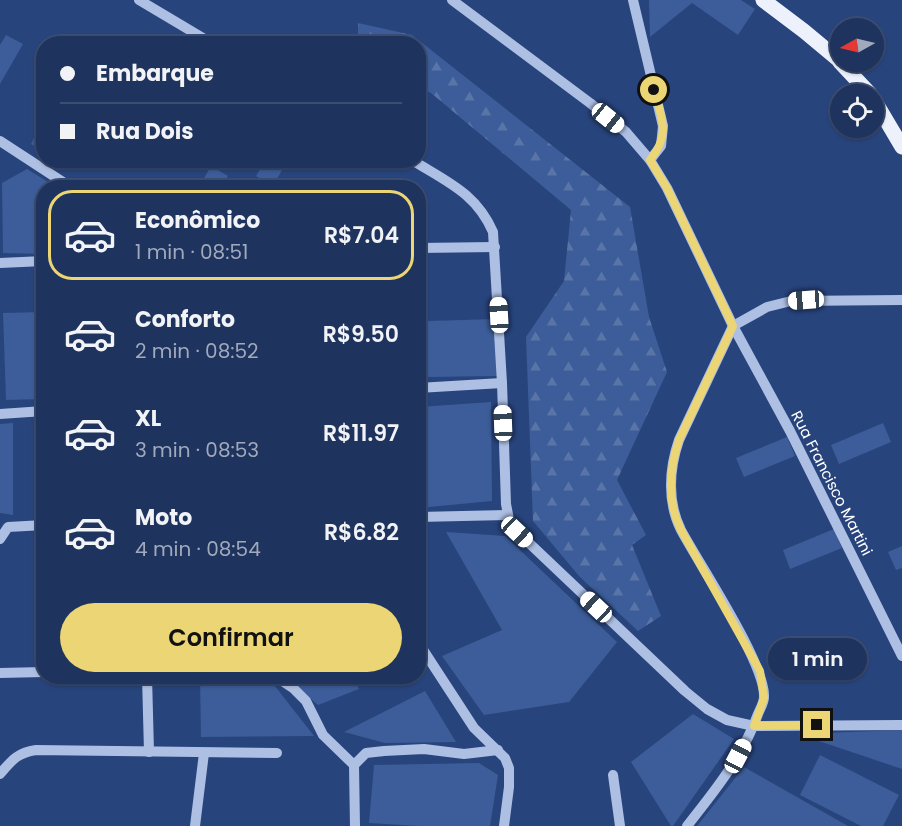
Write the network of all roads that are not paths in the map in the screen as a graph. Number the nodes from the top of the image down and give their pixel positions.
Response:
1 (139, 0) edge
2 (452, 0) edge
3 (633, 0) edge
4 (763, 0) edge
5 (200, 36) edge
6 (830, 53) edge
7 (850, 72) edge
8 (861, 84) edge
9 (884, 111) edge
10 (897, 128) edge
11 (0, 141) edge
12 (902, 147) edge
13 (650, 160) junction
14 (36, 164) edge
15 (41, 168) edge
16 (425, 168) edge
17 (60, 180) edge
18 (495, 247) junction
19 (426, 248) edge
20 (36, 261) edge
21 (0, 263) edge
22 (902, 300) edge
23 (733, 326) junction
24 (502, 383) junction
25 (426, 388) edge
26 (36, 412) edge
27 (0, 414) edge
28 (507, 515) junction
29 (426, 517) edge
30 (4, 525) edge
31 (36, 525) edge
32 (0, 539) edge
33 (426, 655) edge
34 (902, 656) edge
35 (36, 672) edge
36 (0, 673) edge
37 (147, 684) edge
38 (287, 684) edge
39 (902, 725) edge
40 (754, 726) junction
41 (498, 750) junction
42 (149, 752) junction
43 (204, 753) junction
44 (277, 753) dead end
45 (354, 765) junction
46 (0, 774) edge
47 (613, 775) dead end
48 (195, 826) edge
49 (356, 826) edge
50 (504, 826) edge
51 (620, 826) edge
52 (687, 826) edge

1 - 5 street
2 - 13 street, Rua Francisco Martini
3 - 13 street
4 - 6 main road
7 - 8 main road
9 - 10 main road
10 - 12 main road
11 - 14 street
13 - 23 street, Rua Francisco Martini
15 - 17 street
16 - 18 street
18 - 19 street
18 - 24 street
20 - 21 street
22 - 23 street
23 - 34 street, Rua Francisco Martini
23 - 40 street
24 - 25 street
24 - 28 street
26 - 27 street
28 - 29 street
28 - 40 street
30 - 31 street
30 - 32 street
33 - 41 street
35 - 36 street
37 - 42 street
38 - 45 street
39 - 40 street
40 - 52 street
41 - 45 street
41 - 50 street
42 - 43 street
42 - 46 street
43 - 44 street
43 - 48 street
45 - 49 street
47 - 51 street

